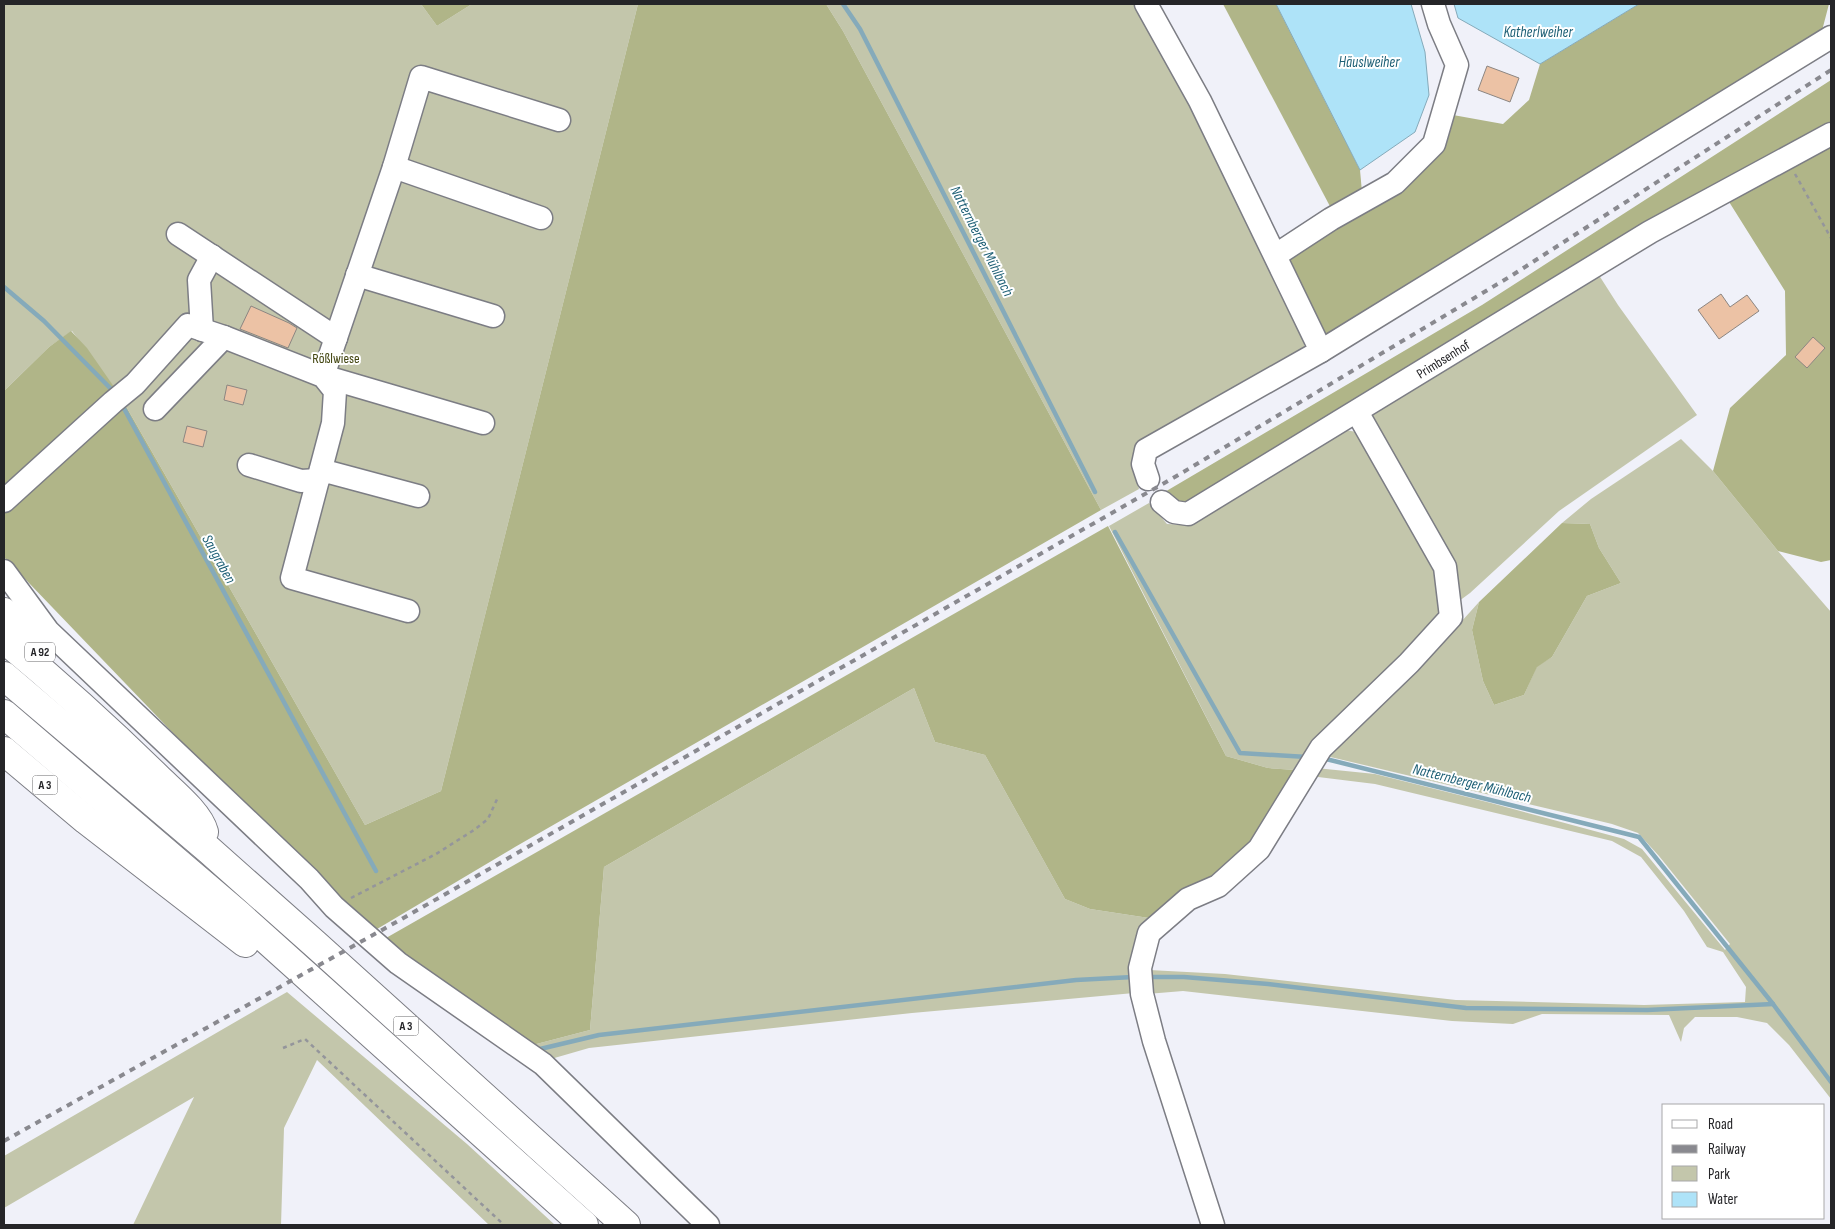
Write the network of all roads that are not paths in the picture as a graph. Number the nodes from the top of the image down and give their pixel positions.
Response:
1 (1146, 4) edge
2 (1433, 4) edge
3 (1831, 37) edge
4 (559, 120) dead end
5 (1831, 134) edge
6 (394, 166) junction
7 (541, 218) dead end
8 (178, 234) dead end
9 (1276, 254) junction
10 (212, 256) junction
11 (357, 275) junction
12 (493, 316) dead end
13 (202, 330) junction
14 (224, 337) junction
15 (336, 338) junction
16 (1321, 351) junction
17 (323, 376) junction
18 (155, 409) dead end
19 (1357, 412) junction
20 (483, 423) dead end
21 (249, 465) dead end
22 (320, 475) junction
23 (1148, 479) dead end
24 (418, 496) dead end
25 (4, 501) edge
26 (1162, 502) dead end
27 (4, 571) edge
28 (408, 611) dead end
29 (4, 612) edge
30 (4, 639) edge
31 (4, 676) edge
32 (70, 694) junction
33 (4, 714) edge
34 (4, 751) edge
35 (4, 776) edge
36 (86, 820) junction
37 (209, 850) junction
38 (377, 1038) junction
39 (584, 1225) edge
40 (626, 1225) edge
41 (708, 1225) edge
42 (1213, 1225) edge

1 - 9 lane
2 - 9 lane
3 - 16 lane
4 - 6 lane
5 - 19 lane, Primbsenhof
6 - 7 lane
6 - 11 lane
8 - 10 lane
9 - 16 lane
10 - 13 lane
10 - 15 lane
11 - 12 lane
11 - 15 lane
13 - 14 lane
13 - 25 lane
14 - 17 lane
14 - 18 lane
15 - 17 lane
16 - 23 lane
17 - 20 lane
17 - 22 lane
19 - 26 lane, Primbsenhof
19 - 42 lane
21 - 22 lane
22 - 24 lane
22 - 28 lane
27 - 41 lane
29 - 32 highway, A 92
30 - 32 highway
31 - 37 highway, A 3
32 - 37 highway
33 - 38 highway, A 3
34 - 36 highway, A 3
35 - 36 highway, A 3
36 - 38 highway, A 3
37 - 40 highway, A 3
38 - 39 highway, A 3

